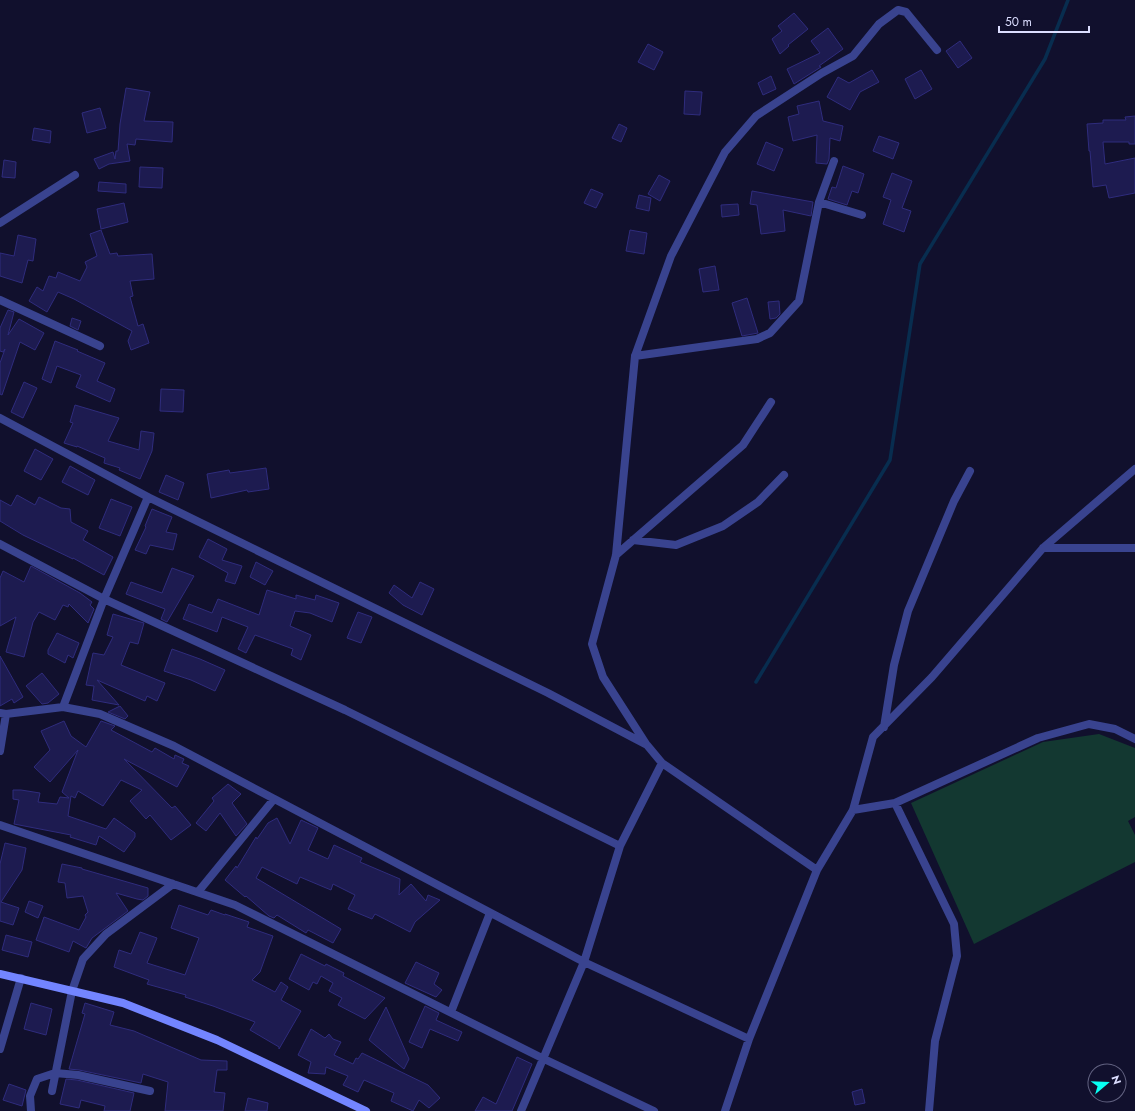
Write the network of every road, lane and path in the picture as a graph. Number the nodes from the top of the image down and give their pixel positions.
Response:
1 (937, 50) dead end
2 (834, 161) dead end
3 (76, 175) dead end
4 (819, 202) junction
5 (862, 215) dead end
6 (0, 223) edge
7 (0, 300) edge
8 (100, 346) dead end
9 (635, 356) junction
10 (771, 402) dead end
11 (0, 418) edge
12 (1135, 469) edge
13 (970, 472) dead end
14 (784, 475) dead end
15 (148, 498) junction
16 (633, 540) junction
17 (0, 544) edge
18 (1043, 548) junction
19 (1135, 548) edge
20 (616, 555) junction
21 (104, 599) junction
22 (63, 707) junction
23 (3, 714) edge
24 (884, 727) junction
25 (1135, 739) edge
26 (647, 745) junction
27 (0, 751) edge
28 (662, 763) junction
29 (274, 799) junction
30 (895, 803) junction
31 (853, 810) junction
32 (0, 825) edge
33 (620, 846) junction
34 (818, 870) junction
35 (173, 884) junction
36 (198, 892) junction
37 (490, 913) junction
38 (584, 962) junction
39 (0, 974) edge
40 (20, 978) junction
41 (72, 991) junction
42 (451, 1012) junction
43 (749, 1039) junction
44 (0, 1049) edge
45 (542, 1058) junction
46 (55, 1073) junction
47 (52, 1091) dead end
48 (150, 1092) dead end
49 (363, 1110) edge
50 (31, 1111) edge
51 (521, 1111) edge
52 (654, 1111) edge
53 (725, 1111) edge
54 (928, 1111) edge

1 - 9 street
2 - 4 street
3 - 6 street
4 - 5 street
4 - 9 street
7 - 8 street
9 - 20 street
10 - 16 street
11 - 15 street
12 - 18 street
13 - 24 street
14 - 16 street
15 - 21 street
15 - 26 street
16 - 20 street
17 - 21 street
18 - 19 street
18 - 24 street
20 - 26 street
21 - 22 street
21 - 33 street
22 - 23 street
22 - 29 street
23 - 27 street
24 - 31 street
25 - 30 street
26 - 28 street
28 - 33 street
28 - 34 street
29 - 36 street
29 - 37 street
30 - 31 street
30 - 54 street
31 - 34 street
32 - 35 street
33 - 38 street
34 - 43 street
35 - 36 street
35 - 41 street
36 - 42 street
37 - 38 street
37 - 42 street
38 - 43 street
38 - 45 street
39 - 40 main road
40 - 41 main road
40 - 44 street
41 - 46 street
41 - 49 main road
42 - 45 street
43 - 53 street
45 - 51 street
45 - 52 street
46 - 47 street
46 - 48 street
46 - 50 street

